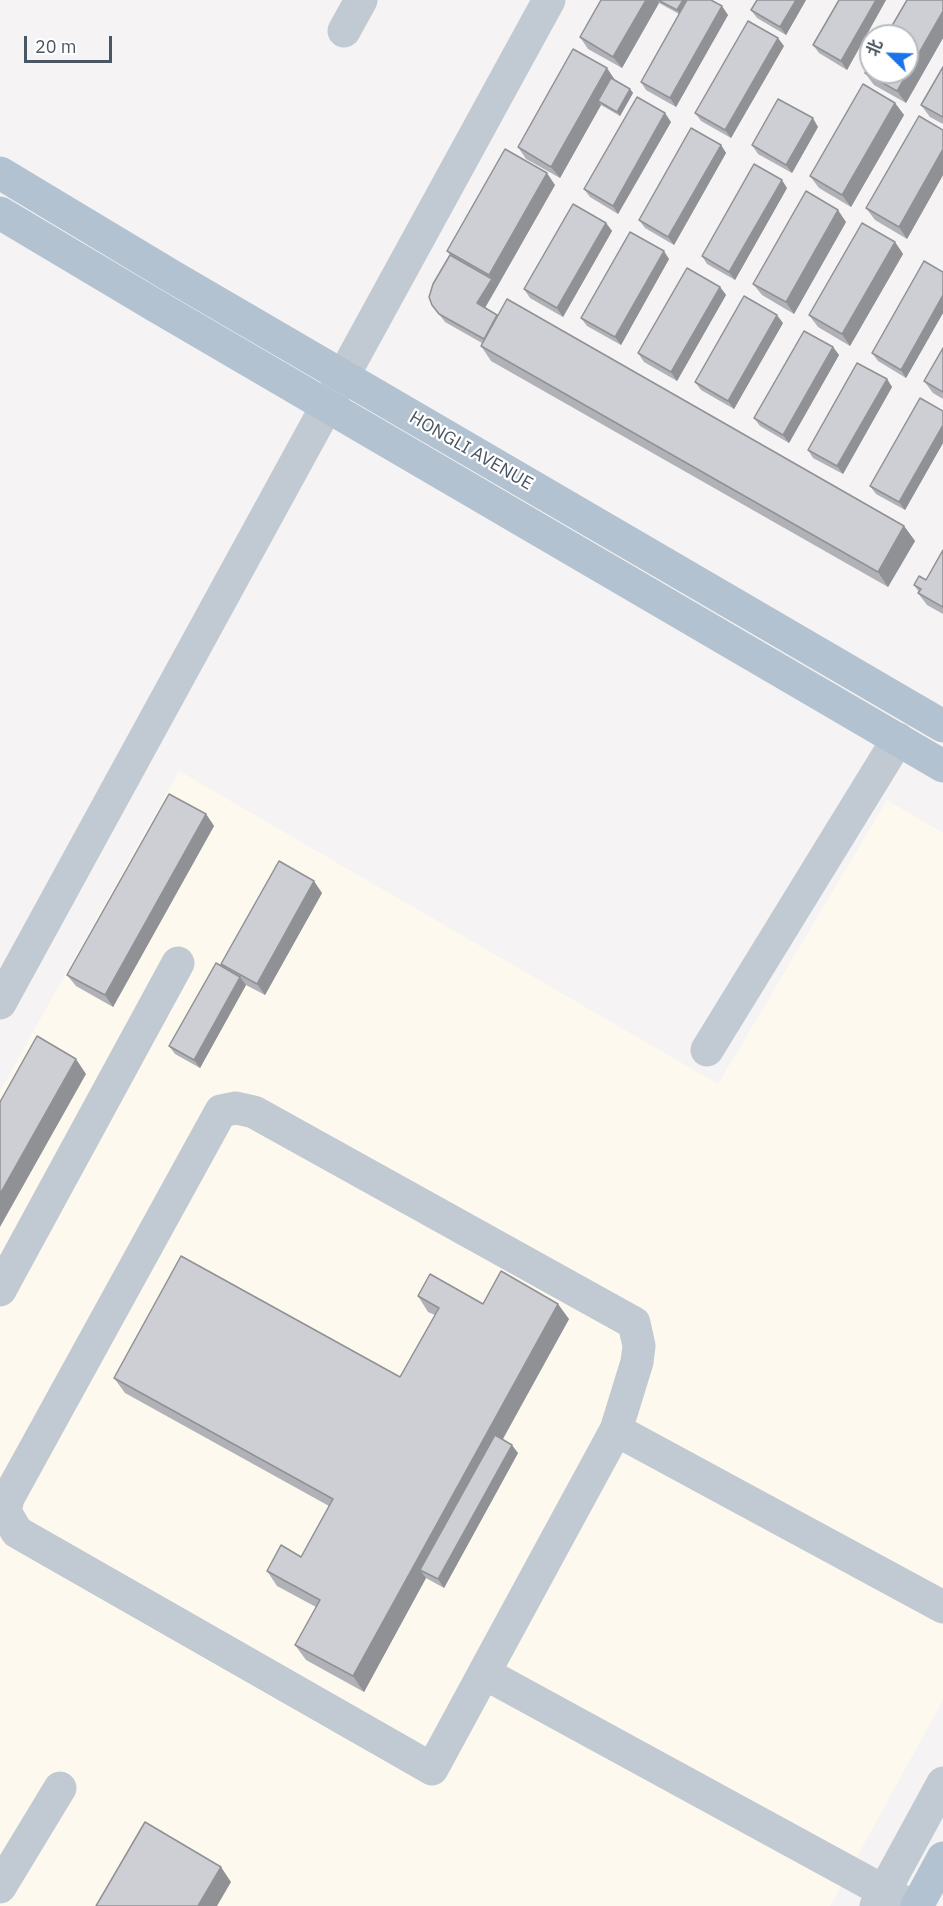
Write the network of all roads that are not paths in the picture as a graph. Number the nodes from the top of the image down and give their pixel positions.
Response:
1 (361, 0) edge
2 (549, 0) edge
3 (344, 31) dead end
4 (0, 173) edge
5 (0, 213) edge
6 (343, 376) junction
7 (327, 406) junction
8 (943, 726) edge
9 (898, 739) junction
10 (943, 766) edge
11 (178, 963) dead end
12 (0, 1003) edge
13 (707, 1050) dead end
14 (0, 1290) edge
15 (616, 1430) junction
16 (3, 1500) edge
17 (943, 1607) edge
18 (484, 1673) junction
19 (943, 1783) edge
20 (60, 1788) dead end
21 (943, 1858) edge
22 (0, 1887) edge
23 (891, 1901) edge
24 (917, 1906) edge

1 - 3 street
2 - 6 street
4 - 6 main road, HONGLI AVENUE
5 - 7 main road, HONGLI AVENUE
6 - 7 street
6 - 8 main road, HONGLI AVENUE
7 - 9 main road, HONGLI AVENUE
7 - 12 street
9 - 10 main road, HONGLI AVENUE
9 - 13 street
11 - 14 street
15 - 16 street
15 - 17 street
15 - 18 street
16 - 18 street
18 - 23 street
19 - 23 street
20 - 22 street
21 - 24 main road

